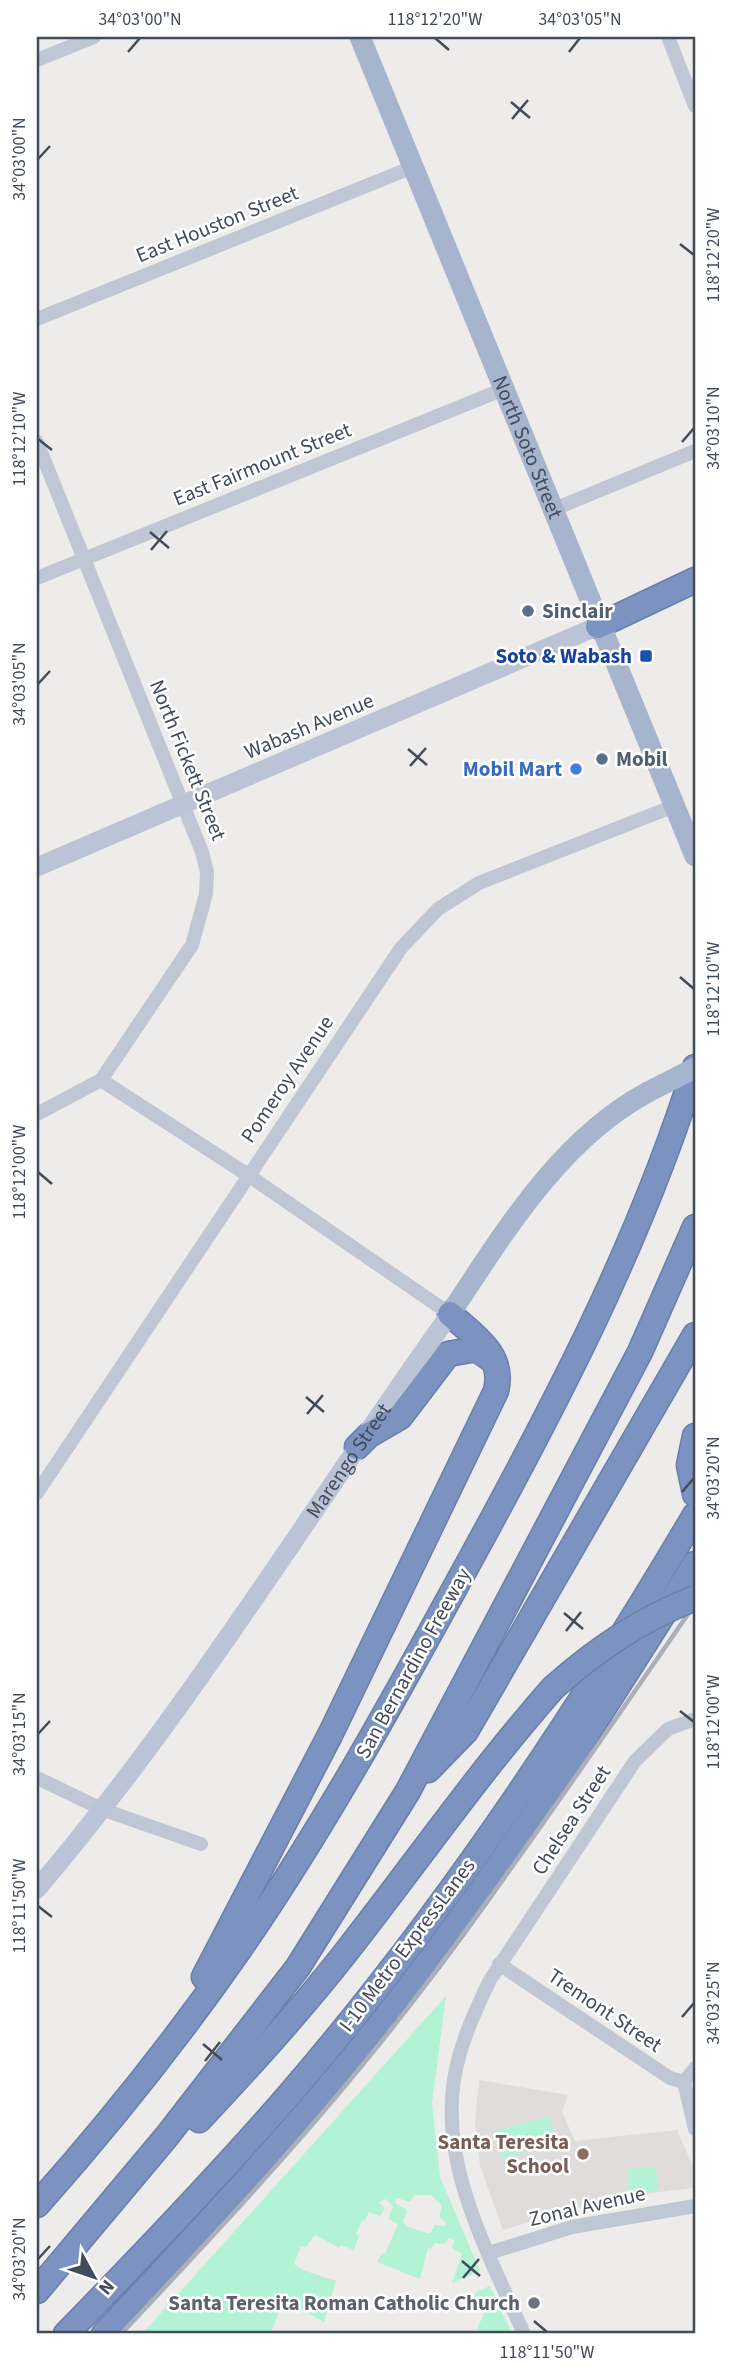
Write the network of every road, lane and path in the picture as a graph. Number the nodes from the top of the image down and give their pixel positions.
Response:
1 (94, 37) edge
2 (360, 37) edge
3 (668, 37) edge
4 (37, 60) edge
5 (695, 106) edge
6 (413, 167) junction
7 (37, 320) edge
8 (504, 388) junction
9 (37, 442) edge
10 (695, 451) edge
11 (552, 510) junction
12 (85, 559) junction
13 (37, 579) edge
14 (695, 580) edge
15 (598, 626) junction
16 (183, 805) junction
17 (674, 806) junction
18 (695, 856) edge
19 (37, 867) edge
20 (695, 1068) edge
21 (100, 1080) junction
22 (37, 1114) edge
23 (248, 1175) junction
24 (695, 1227) edge
25 (450, 1314) junction
26 (695, 1335) edge
27 (499, 1370) junction
28 (695, 1437) edge
29 (357, 1447) junction
30 (694, 1491) edge
31 (37, 1493) edge
32 (695, 1515) edge
33 (695, 1564) edge
34 (695, 1598) edge
35 (695, 1719) edge
36 (37, 1778) edge
37 (408, 1791) junction
38 (104, 1810) junction
39 (201, 1844) dead end
40 (37, 1889) edge
41 (499, 1964) junction
42 (160, 2057) junction
43 (695, 2068) edge
44 (684, 2082) junction
45 (695, 2129) edge
46 (37, 2205) edge
47 (695, 2206) edge
48 (489, 2253) junction
49 (58, 2267) junction
50 (37, 2291) edge
51 (66, 2334) edge
52 (104, 2334) edge
53 (524, 2334) edge

1 - 4 street
2 - 6 main road, North Soto Street
3 - 5 street
6 - 7 street, East Houston Street
6 - 8 main road, North Soto Street
8 - 11 main road, North Soto Street
8 - 12 street, East Fairmount Street
9 - 12 street, North Fickett Street
10 - 11 street
11 - 15 main road, North Soto Street
12 - 13 street, East Fairmount Street
12 - 16 street, North Fickett Street
14 - 15 highway
15 - 16 main road, Wabash Avenue
15 - 17 main road, North Soto Street
16 - 19 main road, Wabash Avenue
16 - 21 street, North Fickett Street
17 - 18 main road, North Soto Street
17 - 23 street, Pomeroy Avenue
20 - 25 main road, Marengo Street, bridge
20 - 42 highway, San Bernardino Freeway
21 - 22 street
21 - 23 street
23 - 25 street
23 - 31 street, Pomeroy Avenue
24 - 37 highway
25 - 27 highway
25 - 29 main road, Marengo Street
26 - 37 highway
27 - 29 highway
27 - 42 highway
28 - 30 highway
29 - 38 main road, Marengo Street
32 - 51 highway, I-10 Metro ExpressLanes
33 - 52 highway, I-10 Metro ExpressLanes
34 - 49 highway, bridge
35 - 41 street, Chelsea Street
36 - 38 street
37 - 49 highway
38 - 39 street
38 - 40 main road, Marengo Street
41 - 44 street, Tremont Street
41 - 48 street, Chelsea Street
42 - 46 highway, San Bernardino Freeway
43 - 44 street
44 - 45 street
47 - 48 street, Zonal Avenue
48 - 53 street, Chelsea Street
49 - 50 highway

